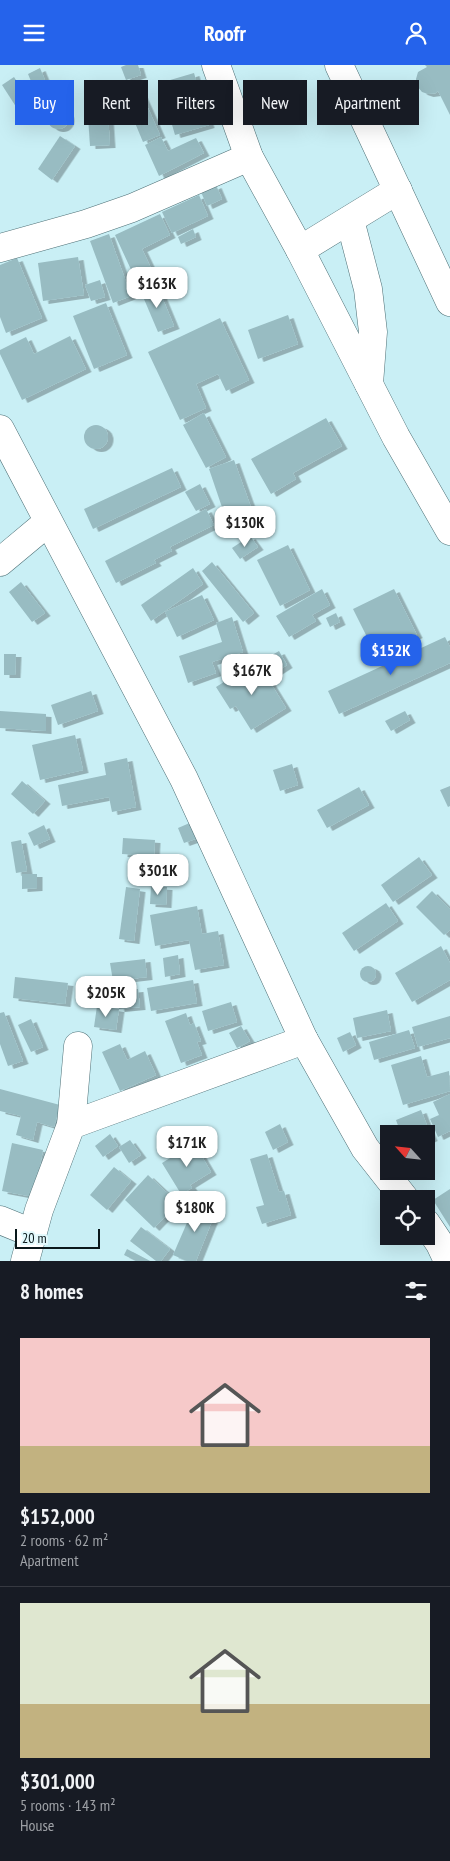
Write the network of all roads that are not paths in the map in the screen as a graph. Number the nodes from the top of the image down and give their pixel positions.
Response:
1 (216, 65) edge
2 (339, 65) edge
3 (249, 157) junction
4 (398, 190) junction
5 (350, 220) junction
6 (0, 248) edge
7 (300, 250) junction
8 (450, 302) edge
9 (369, 384) junction
10 (0, 429) edge
11 (48, 522) junction
12 (450, 531) edge
13 (0, 562) edge
14 (304, 1040) junction
15 (78, 1046) dead end
16 (71, 1125) junction
17 (398, 1190) edge
18 (0, 1221) edge
19 (32, 1233) junction
20 (435, 1236) edge
21 (25, 1261) edge
22 (448, 1261) edge

1 - 3 street
2 - 4 street
3 - 6 street
3 - 7 street
4 - 5 street
4 - 8 street
5 - 7 street
5 - 9 street
7 - 9 street
9 - 12 street
10 - 11 street
11 - 13 street
11 - 14 street
14 - 16 street
14 - 17 street
15 - 16 street
16 - 19 street
18 - 19 street
19 - 21 street
20 - 22 street

